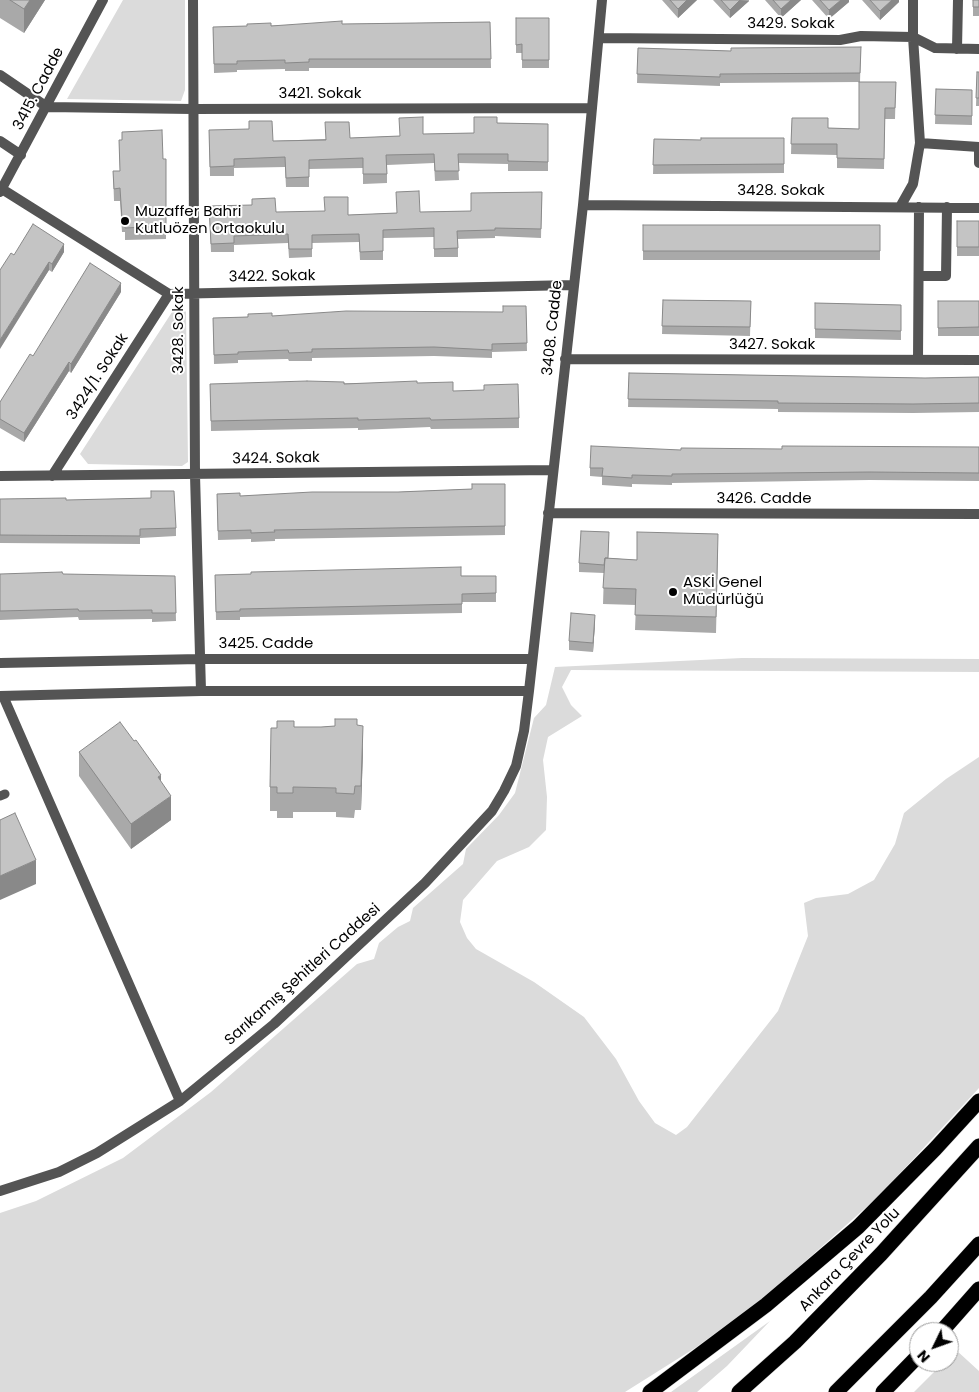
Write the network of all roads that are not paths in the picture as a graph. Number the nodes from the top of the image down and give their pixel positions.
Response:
1 (103, 0) edge
2 (192, 0) edge
3 (602, 0) edge
4 (913, 0) edge
5 (958, 0) edge
6 (913, 37) junction
7 (599, 38) junction
8 (957, 49) junction
9 (979, 49) edge
10 (0, 75) edge
11 (47, 107) junction
12 (592, 108) junction
13 (192, 109) junction
14 (0, 141) edge
15 (920, 142) junction
16 (21, 155) junction
17 (979, 163) edge
18 (1, 191) edge
19 (583, 205) junction
20 (900, 207) junction
21 (919, 207) junction
22 (947, 207) junction
23 (979, 208) edge
24 (919, 276) junction
25 (573, 285) junction
26 (169, 294) junction
27 (194, 294) junction
28 (565, 359) junction
29 (918, 360) junction
30 (979, 360) edge
31 (552, 470) junction
32 (195, 475) junction
33 (0, 476) edge
34 (52, 476) junction
35 (548, 513) junction
36 (979, 514) edge
37 (532, 659) junction
38 (200, 660) junction
39 (0, 664) edge
40 (201, 691) junction
41 (529, 691) junction
42 (2, 696) edge
43 (180, 1101) junction
44 (979, 1101) edge
45 (979, 1146) edge
46 (0, 1191) edge
47 (979, 1244) edge
48 (979, 1289) edge
49 (949, 1322) edge
50 (909, 1365) edge
51 (650, 1392) edge
52 (739, 1392) edge
53 (836, 1392) edge
54 (883, 1392) edge

1 - 11 street, 3415. Cadde
2 - 13 street, 3428. Sokak
3 - 7 street, 3408. Cadde
4 - 6 street
5 - 8 street
6 - 7 street, 3429. Sokak
6 - 8 street, 3429. Sokak
6 - 15 street
7 - 12 street, 3408. Cadde
8 - 9 street, 3429. Sokak
10 - 11 street
11 - 13 street, 3421. Sokak
11 - 16 street, 3415. Cadde
12 - 13 street, 3421. Sokak
12 - 19 street, 3408. Cadde
13 - 27 street, 3428. Sokak
14 - 16 street
15 - 17 street
15 - 20 street
16 - 18 street, 3415. Cadde
18 - 26 street
19 - 20 street, 3428. Sokak
19 - 25 street, 3408. Cadde
20 - 21 street, 3428. Sokak
21 - 22 street, 3428. Sokak
21 - 24 street
22 - 23 street, 3428. Sokak
22 - 24 street
24 - 29 street
25 - 27 street, 3422. Sokak
25 - 28 street, 3408. Cadde
26 - 27 street, 3422. Sokak
26 - 34 street, 3424/1. Sokak
27 - 32 street, 3428. Sokak
28 - 29 street, 3427. Sokak
28 - 31 street, 3408. Cadde
29 - 30 street, 3427. Sokak
31 - 32 street, 3424. Sokak
31 - 35 street, 3408. Cadde
32 - 34 street, 3424. Sokak
32 - 38 street, 3428. Sokak
33 - 34 street, 3424. Sokak
35 - 36 street, 3426. Cadde
35 - 37 street, 3408. Cadde
37 - 38 street, 3425. Cadde
37 - 41 street, Sarıkamış Şehitleri Caddesi
38 - 39 street, 3425. Cadde
38 - 40 street, 3428. Sokak
40 - 41 street
40 - 42 street
41 - 43 street, Sarıkamış Şehitleri Caddesi
42 - 43 street
43 - 46 street, Sarıkamış Şehitleri Caddesi
44 - 51 highway
45 - 52 highway, Ankara Çevre Yolu
47 - 53 highway
48 - 49 highway
50 - 54 highway

